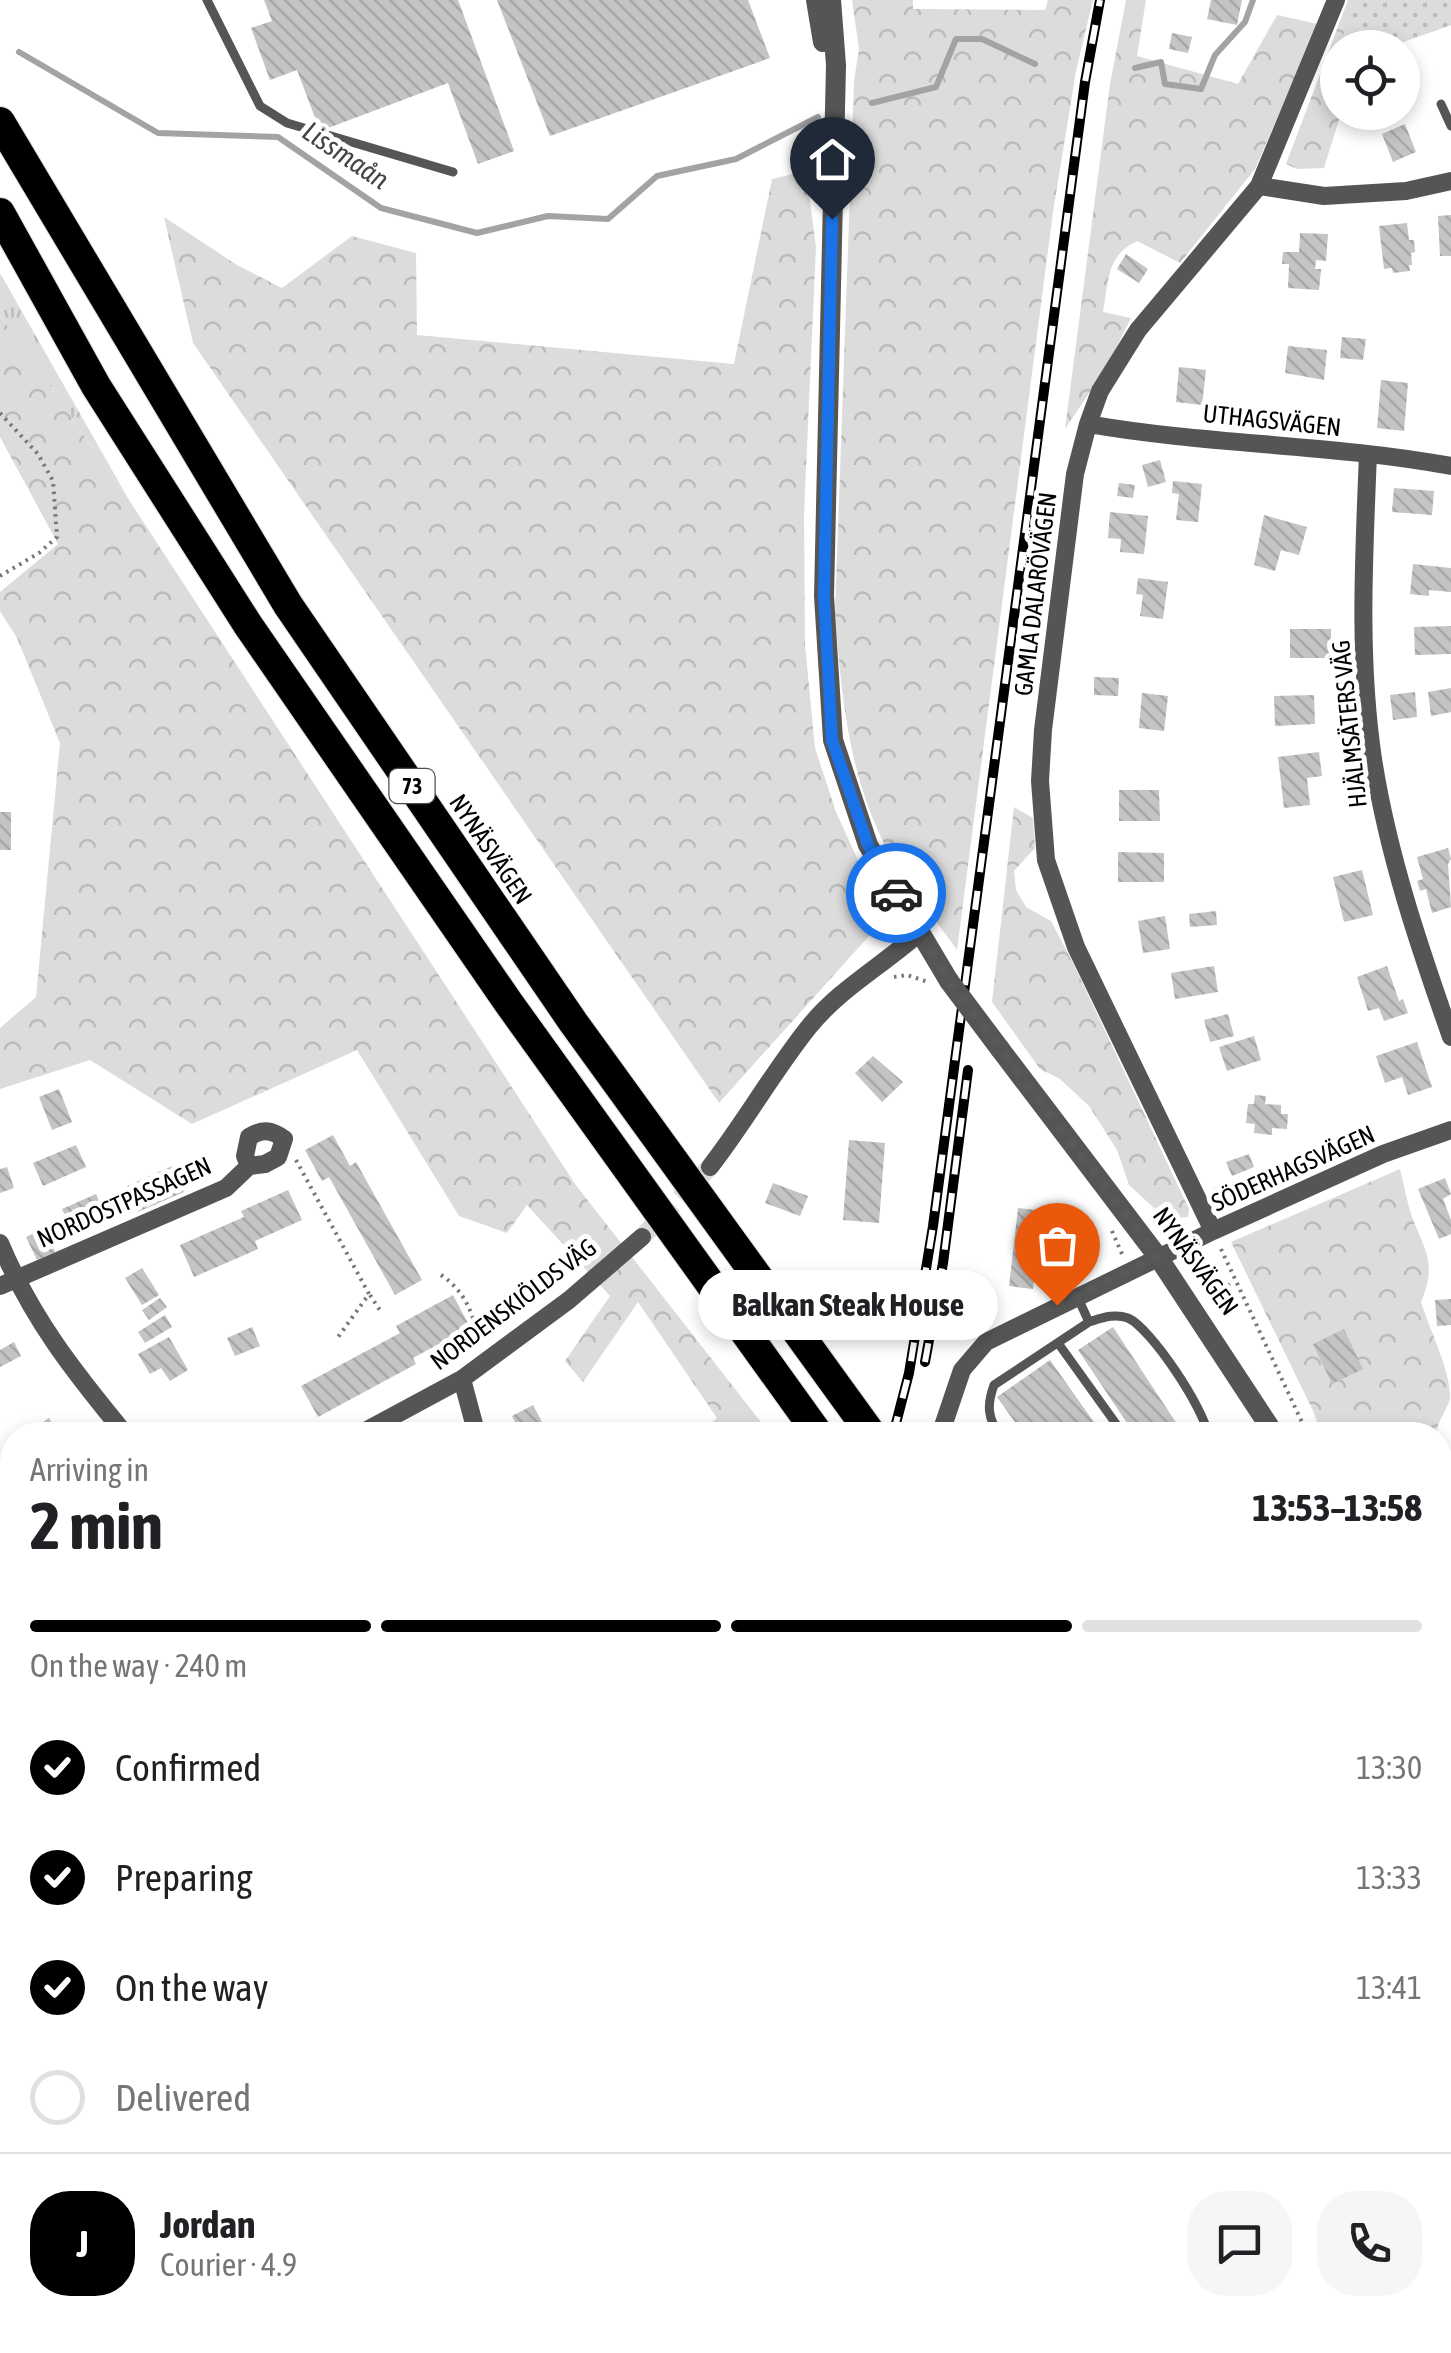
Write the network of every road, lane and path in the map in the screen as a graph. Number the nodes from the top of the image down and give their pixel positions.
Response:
1 (207, 0) edge
2 (816, 0) edge
3 (831, 0) edge
4 (1336, 0) edge
5 (1441, 104) dead end
6 (0, 122) edge
7 (1451, 126) edge
8 (834, 144) junction
9 (454, 172) dead end
10 (1451, 181) edge
11 (1259, 186) junction
12 (0, 213) edge
13 (0, 413) edge
14 (1088, 424) junction
15 (1368, 454) junction
16 (1451, 466) edge
17 (0, 576) edge
18 (919, 934) junction
19 (888, 977) dead end
20 (940, 982) junction
21 (1451, 1037) edge
22 (1451, 1130) edge
23 (284, 1139) junction
24 (250, 1166) junction
25 (710, 1167) tunnel mouth
26 (1152, 1216) dead end
27 (1210, 1225) junction
28 (642, 1237) tunnel mouth
29 (0, 1243) edge
30 (1158, 1257) junction
31 (441, 1275) dead end
32 (7, 1282) edge
33 (369, 1294) junction
34 (1077, 1295) junction
35 (381, 1312) dead end
36 (1089, 1322) junction
37 (336, 1340) dead end
38 (480, 1343) dead end
39 (1058, 1343) junction
40 (462, 1379) junction
41 (115, 1422) edge
42 (382, 1422) edge
43 (474, 1422) edge
44 (810, 1422) edge
45 (863, 1422) edge
46 (944, 1422) edge
47 (991, 1422) edge
48 (1115, 1422) edge
49 (1205, 1422) edge
50 (1267, 1422) edge
51 (1302, 1422) edge

1 - 9 lane
2 - 8 street
3 - 8 street
4 - 11 street, GAMLA DALARÖVÄGEN
5 - 7 lane
6 - 45 highway, NYNÄSVÄGEN / 73
8 - 18 street, NYNÄSVÄGEN
10 - 11 street
11 - 14 street, GAMLA DALARÖVÄGEN
12 - 44 highway, 73
13 - 17 path
14 - 15 street, UTHAGSVÄGEN
14 - 27 street, GAMLA DALARÖVÄGEN
15 - 16 street, UTHAGSVÄGEN
15 - 21 street, HJÄLMSÄTERS VÄG
18 - 20 street, NYNÄSVÄGEN
18 - 25 street
19 - 20 path
20 - 30 street, NYNÄSVÄGEN, bridge
22 - 27 street, SÖDERHAGSVÄGEN
23 - 24 street, NORDOSTPASSAGEN
23 - 24 street, NORDOSTPASSAGEN
23 - 33 path
24 - 32 street, NORDOSTPASSAGEN
26 - 27 path
27 - 30 street, SÖDERHAGSVÄGEN
27 - 51 path
28 - 40 street, NORDENSKIÖLDS VÄG
29 - 32 street, NORDOSTPASSAGEN
30 - 34 street, SÖDERHAGSVÄGEN
30 - 50 street, NYNÄSVÄGEN
31 - 38 path
32 - 41 street, NORDOSTPASSAGEN
33 - 35 path
33 - 37 path
34 - 36 lane
34 - 46 street, SÖDERHAGSVÄGEN
36 - 39 lane
36 - 49 lane
39 - 47 lane
39 - 48 lane
40 - 42 street, NORDENSKIÖLDS VÄG
40 - 43 street

